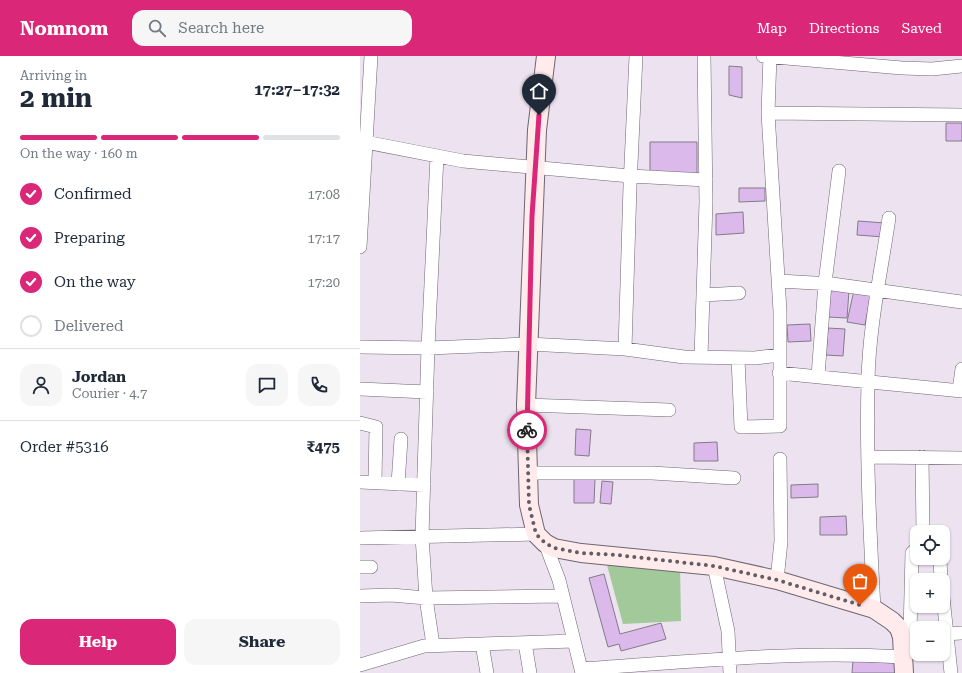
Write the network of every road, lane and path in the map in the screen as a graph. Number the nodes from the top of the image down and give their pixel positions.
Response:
1 (371, 56) edge
2 (546, 56) edge
3 (636, 56) edge
4 (704, 56) edge
5 (768, 56) edge
6 (889, 61) edge
7 (962, 66) edge
8 (768, 113) junction
9 (962, 115) edge
10 (363, 141) edge
11 (437, 156) junction
12 (535, 166) junction
13 (839, 171) dead end
14 (630, 176) junction
15 (706, 180) junction
16 (889, 218) dead end
17 (360, 248) edge
18 (779, 281) junction
19 (825, 283) junction
20 (878, 289) junction
21 (739, 293) dead end
22 (703, 295) junction
23 (962, 302) edge
24 (528, 344) junction
25 (360, 347) edge
26 (428, 348) junction
27 (625, 349) junction
28 (780, 355) junction
29 (701, 357) junction
30 (738, 358) junction
31 (962, 369) edge
32 (779, 373) junction
33 (818, 376) junction
34 (868, 380) junction
35 (360, 389) edge
36 (960, 390) edge
37 (427, 392) junction
38 (526, 405) junction
39 (669, 410) dead end
40 (360, 423) edge
41 (401, 439) dead end
42 (869, 457) junction
43 (922, 457) junction
44 (962, 458) edge
45 (780, 459) dead end
46 (528, 474) junction
47 (734, 478) dead end
48 (360, 482) edge
49 (375, 482) junction
50 (398, 484) junction
51 (424, 485) junction
52 (923, 525) edge
53 (422, 536) junction
54 (360, 537) edge
55 (541, 539) junction
56 (912, 565) edge
57 (714, 566) junction
58 (777, 580) junction
59 (360, 596) edge
60 (564, 596) junction
61 (426, 598) junction
62 (874, 609) junction
63 (962, 632) edge
64 (909, 633) edge
65 (950, 633) edge
66 (573, 640) junction
67 (525, 643) junction
68 (482, 644) junction
69 (434, 645) junction
70 (949, 661) edge
71 (360, 665) edge
72 (904, 665) edge
73 (729, 666) edge
74 (582, 671) edge
75 (487, 673) edge
76 (530, 673) edge
77 (951, 673) edge

1 - 10 street
2 - 12 street
3 - 14 street
4 - 15 street
5 - 6 street
5 - 8 street
6 - 7 street
8 - 9 street
8 - 18 street
10 - 11 street
10 - 17 street
11 - 12 street
11 - 26 street
12 - 14 street
12 - 24 street
13 - 19 street
14 - 15 street
14 - 27 street
15 - 22 street
16 - 20 street
18 - 19 street
18 - 28 street
19 - 20 street
19 - 33 street
20 - 23 street
20 - 34 street
21 - 22 street
22 - 29 street
24 - 26 street
24 - 27 street
24 - 38 street
25 - 26 street
26 - 37 street
27 - 29 street
28 - 30 street
28 - 32 street
29 - 30 street
30 - 32 street
31 - 36 street
32 - 33 street
33 - 34 street
34 - 36 street
34 - 42 street
35 - 37 street
37 - 51 street
38 - 39 street
38 - 46 street
40 - 49 street
41 - 50 street
42 - 43 street
42 - 62 street
43 - 44 street
43 - 52 street
45 - 58 street
46 - 47 street
46 - 55 street
48 - 49 street
49 - 50 street
50 - 51 street
51 - 53 street
53 - 54 street
53 - 55 street
53 - 61 street
55 - 57 street
55 - 60 street
56 - 64 street
57 - 58 street
57 - 73 street
58 - 62 street
59 - 61 street
60 - 61 street
60 - 66 street
61 - 69 street
62 - 64 street
63 - 65 street
64 - 72 street
66 - 67 street
66 - 74 street
67 - 68 street
67 - 76 street
68 - 69 street
68 - 75 street
69 - 71 street
70 - 77 street
72 - 73 street
73 - 74 street

